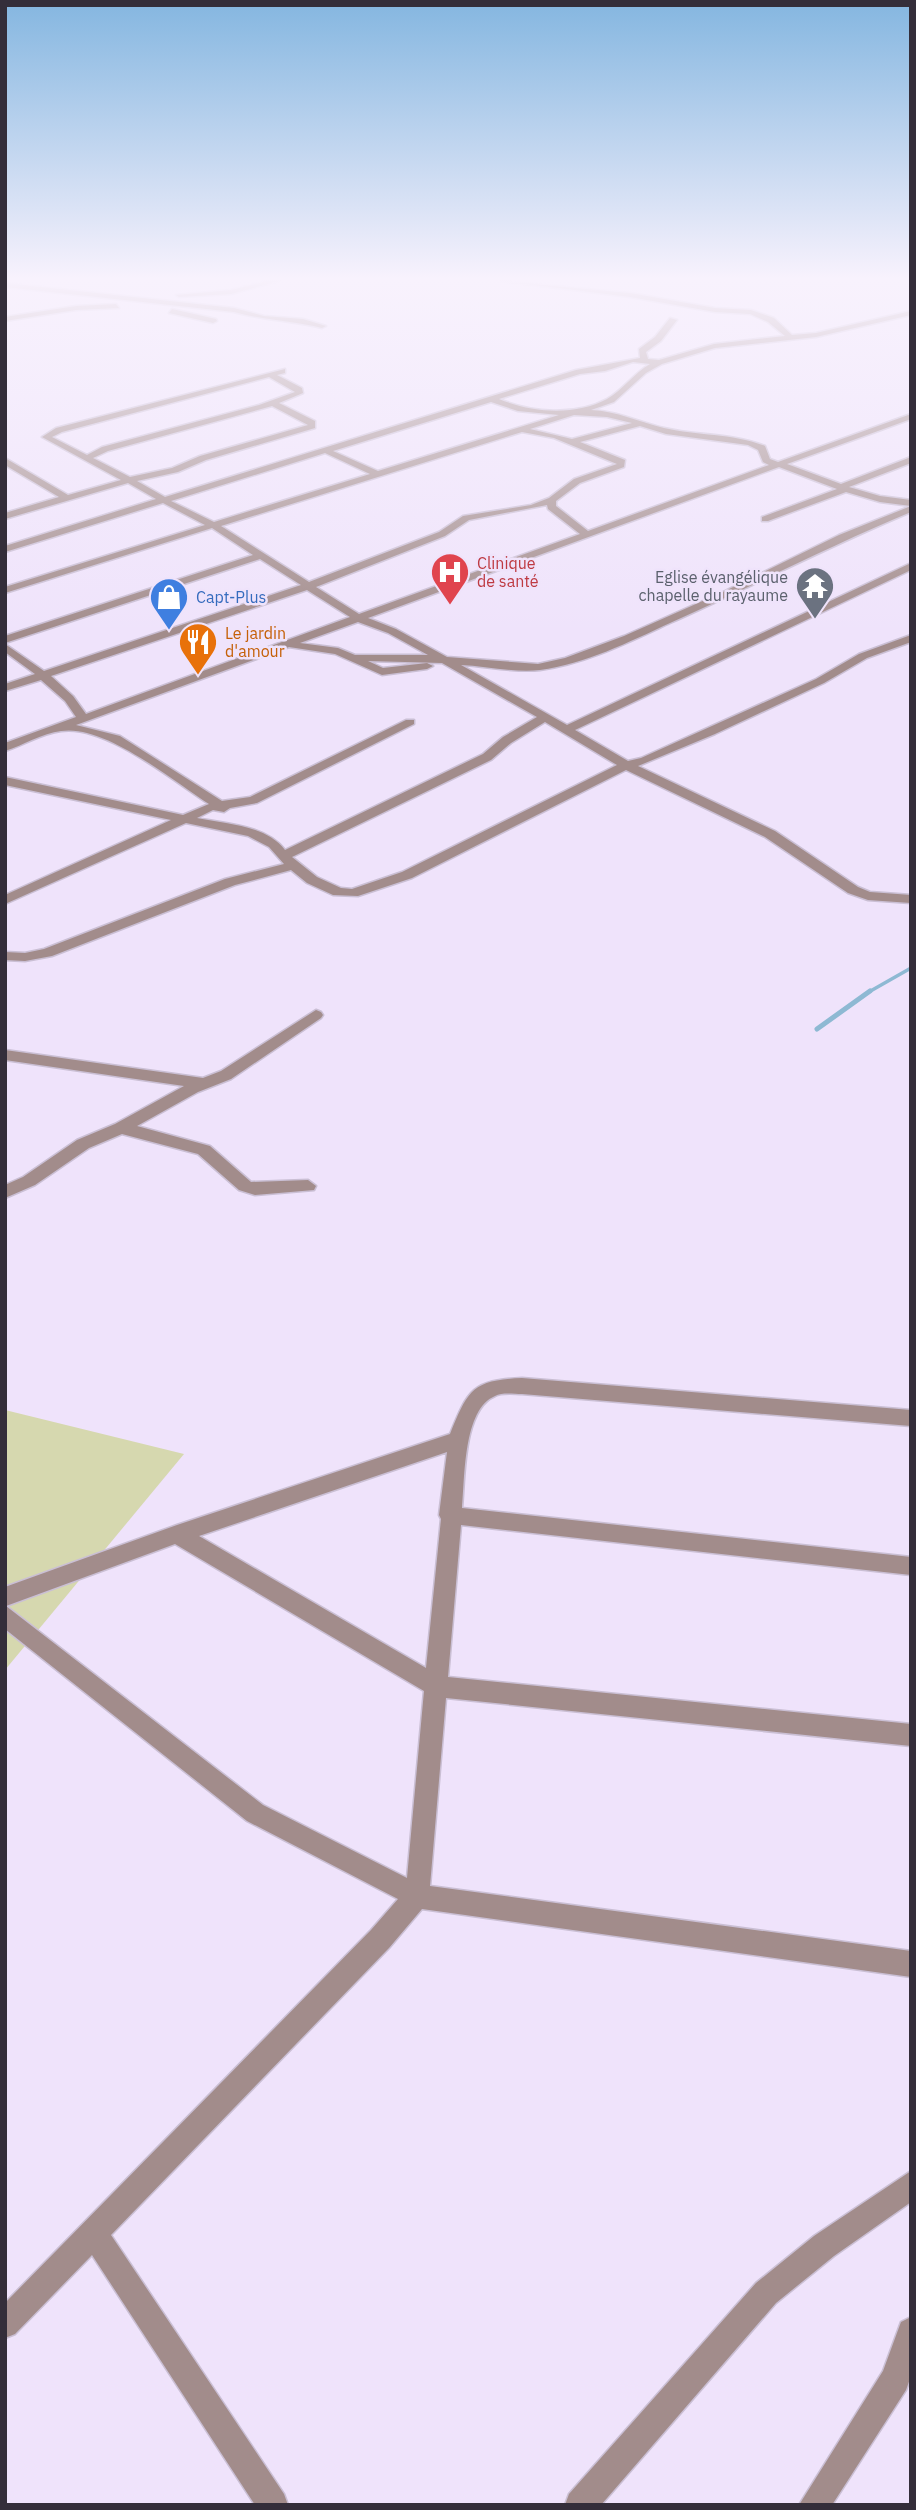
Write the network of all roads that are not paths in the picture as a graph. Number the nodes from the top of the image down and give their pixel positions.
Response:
1 (180, 398) edge
2 (287, 398) edge
3 (613, 398) edge
4 (492, 399) joint
5 (272, 403) junction
6 (573, 414) junction
7 (911, 416) edge
8 (639, 423) junction
9 (515, 430) junction
10 (575, 441) junction
11 (326, 450) junction
12 (87, 457) junction
13 (911, 460) edge
14 (5, 461) edge
15 (775, 465) junction
16 (378, 474) junction
17 (801, 474) junction
18 (129, 480) junction
19 (736, 480) junction
20 (842, 488) junction
21 (67, 498) junction
22 (162, 500) junction
23 (552, 500) junction
24 (911, 503) edge
25 (911, 509) edge
26 (5, 516) edge
27 (765, 519) dead end
28 (215, 526) junction
29 (586, 534) junction
30 (5, 549) edge
31 (261, 555) junction
32 (911, 566) edge
33 (309, 586) junction
34 (5, 590) edge
35 (358, 618) junction
36 (380, 625) junction
37 (323, 631) junction
38 (911, 638) edge
39 (5, 640) edge
40 (286, 644) junction
41 (5, 647) edge
42 (443, 661) junction
43 (41, 676) junction
44 (5, 688) edge
45 (545, 718) junction
46 (83, 719) junction
47 (410, 722) dead end
48 (60, 727) junction
49 (565, 730) junction
50 (5, 747) edge
51 (626, 765) junction
52 (5, 780) edge
53 (221, 805) junction
54 (181, 819) junction
55 (252, 833) junction
56 (289, 860) junction
57 (911, 899) edge
58 (5, 900) edge
59 (5, 956) edge
60 (316, 1015) dead end
61 (5, 1055) edge
62 (204, 1083) junction
63 (121, 1128) junction
64 (308, 1186) dead end
65 (5, 1192) edge
66 (911, 1418) edge
67 (458, 1440) junction
68 (449, 1515) junction
69 (177, 1534) junction
70 (911, 1566) edge
71 (5, 1597) edge
72 (5, 1616) edge
73 (438, 1687) junction
74 (911, 1735) edge
75 (417, 1896) junction
76 (911, 1964) edge
77 (911, 2185) edge
78 (94, 2234) junction
79 (5, 2324) edge
80 (911, 2332) edge
81 (273, 2505) edge
82 (580, 2505) edge
83 (814, 2505) edge

1 - 12 street
2 - 5 street
3 - 6 street
4 - 6 street
4 - 11 street
5 - 12 street
5 - 18 street
6 - 8 street
6 - 9 street
7 - 15 street
8 - 10 street
8 - 15 street
9 - 10 street
9 - 16 street
10 - 23 street
11 - 16 street
11 - 22 street
12 - 18 street
13 - 20 street
14 - 21 street
15 - 17 street
15 - 19 street
16 - 28 street
17 - 19 street
17 - 20 street
18 - 21 street
18 - 22 street
19 - 29 street
20 - 24 street
20 - 27 street
21 - 26 street
22 - 28 street
22 - 30 street
23 - 29 street
23 - 33 street
25 - 42 street
28 - 31 street
28 - 34 street
29 - 35 street
31 - 33 street
31 - 39 street
32 - 49 street
33 - 35 street
33 - 43 street
35 - 36 street
35 - 37 street
36 - 37 street
36 - 42 street
37 - 40 street
38 - 51 street
40 - 42 street
40 - 46 street
41 - 43 street
42 - 45 street
43 - 44 street
43 - 46 street
45 - 49 street
45 - 56 street
46 - 48 street
47 - 53 street
48 - 50 street
48 - 53 street
49 - 51 street
51 - 56 street
51 - 57 street
52 - 54 street
53 - 54 street
53 - 55 street
54 - 55 street
54 - 58 street
55 - 56 street
56 - 59 street
60 - 62 street
61 - 62 street
62 - 63 street
63 - 64 street
63 - 65 street
66 - 67 street
67 - 68 street
67 - 69 street
68 - 70 street
68 - 73 street
69 - 71 street
69 - 73 street
72 - 75 street
73 - 74 street
73 - 75 street
75 - 76 street
75 - 78 street
77 - 82 street
78 - 79 street
78 - 81 street
80 - 83 street

